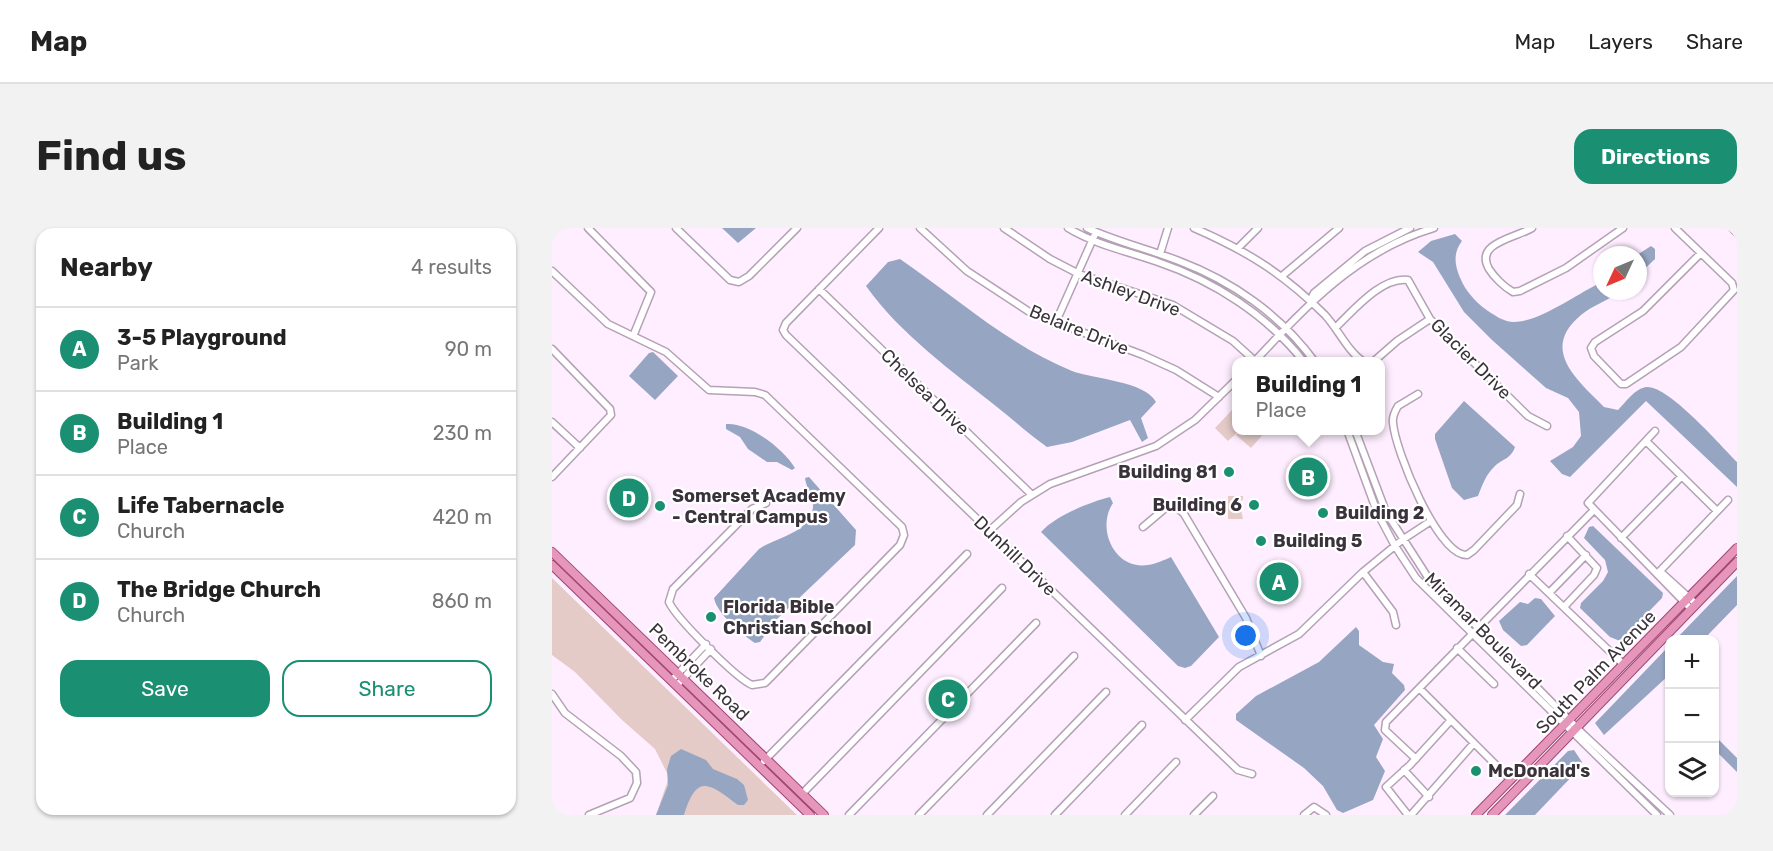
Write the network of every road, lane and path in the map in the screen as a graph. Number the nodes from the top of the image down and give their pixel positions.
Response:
1 (588, 228) edge
2 (676, 228) edge
3 (797, 228) edge
4 (879, 228) edge
5 (920, 228) edge
6 (1004, 228) edge
7 (1068, 228) edge
8 (1088, 228) edge
9 (1168, 228) edge
10 (1194, 228) edge
11 (1258, 228) edge
12 (1339, 228) edge
13 (1410, 228) edge
14 (1434, 228) edge
15 (1532, 228) edge
16 (1623, 228) edge
17 (1675, 228) edge
18 (1733, 228) edge
19 (1096, 232) junction
20 (1737, 232) edge
21 (1092, 241) junction
22 (1239, 247) junction
23 (1701, 253) junction
24 (1160, 254) junction
25 (552, 272) edge
26 (1079, 274) junction
27 (1282, 276) junction
28 (819, 289) junction
29 (1310, 301) junction
30 (1430, 319) junction
31 (1055, 324) junction
32 (1336, 327) junction
33 (1285, 328) junction
34 (634, 334) junction
35 (1279, 334) junction
36 (552, 349) edge
37 (1251, 357) edge
38 (1259, 357) edge
39 (1300, 357) edge
40 (1311, 357) edge
41 (1360, 357) edge
42 (1379, 357) edge
43 (1232, 384) edge
44 (1418, 394) dead end
45 (1219, 397) junction
46 (552, 422) edge
47 (1547, 426) dead end
48 (1655, 431) dead end
49 (1349, 435) edge
50 (1357, 435) edge
51 (1646, 441) junction
52 (580, 448) junction
53 (552, 477) edge
54 (1681, 477) junction
55 (1520, 494) dead end
56 (1032, 495) junction
57 (1728, 501) dead end
58 (766, 503) dead end
59 (1593, 511) junction
60 (1718, 511) junction
61 (1431, 521) junction
62 (1143, 527) dead end
63 (989, 531) junction
64 (1567, 536) junction
65 (1621, 538) junction
66 (1402, 540) junction
67 (1395, 546) junction
68 (1737, 548) edge
69 (967, 554) dead end
70 (553, 555) edge
71 (1586, 555) junction
72 (1737, 562) edge
73 (552, 565) edge
74 (1363, 572) junction
75 (1658, 573) junction
76 (1529, 574) junction
77 (1002, 588) dead end
78 (1549, 593) junction
79 (1687, 600) junction
80 (1694, 606) junction
81 (1564, 607) junction
82 (1036, 623) dead end
83 (1396, 625) dead end
84 (1477, 627) junction
85 (1471, 633) junction
86 (709, 647) junction
87 (1457, 648) junction
88 (1074, 656) dead end
89 (1261, 656) junction
90 (1623, 664) junction
91 (677, 679) junction
92 (1494, 684) dead end
93 (1420, 689) junction
94 (1106, 693) dead end
95 (552, 694) edge
96 (1185, 720) junction
97 (1451, 720) junction
98 (1568, 722) junction
99 (1142, 726) dead end
100 (1575, 729) junction
101 (1473, 743) junction
102 (767, 759) junction
103 (1416, 759) junction
104 (1176, 762) dead end
105 (760, 765) junction
106 (1404, 770) junction
107 (1252, 774) dead end
108 (1511, 780) junction
109 (802, 794) junction
110 (1213, 796) dead end
111 (1429, 797) junction
112 (589, 815) edge
113 (810, 815) edge
114 (824, 815) edge
115 (849, 815) edge
116 (919, 815) edge
117 (987, 815) edge
118 (1055, 815) edge
119 (1125, 815) edge
120 (1194, 815) edge
121 (1304, 815) edge
122 (1326, 815) edge
123 (1410, 815) edge
124 (1476, 815) edge
125 (1492, 815) edge
126 (1657, 815) edge
127 (1670, 815) edge

1 - 34 street
2 - 3 street
4 - 28 street
5 - 31 street, Belaire Drive
6 - 26 street, Ashley Drive
7 - 21 street
8 - 19 street
9 - 24 street
10 - 22 street
11 - 22 street
12 - 27 street
13 - 29 street
14 - 29 street
15 - 16 street
17 - 23 street
18 - 20 main road
19 - 21 street
19 - 24 street
21 - 26 street
21 - 35 street
22 - 27 street
23 - 23 street
24 - 33 street
25 - 34 street
26 - 31 street
26 - 37 street, Ashley Drive
27 - 29 street
28 - 56 street, Chelsea Drive
28 - 63 street, Dunhill Drive
29 - 32 street
29 - 33 street
30 - 32 street, Glacier Drive
30 - 42 street
30 - 47 street, Glacier Drive
31 - 45 street, Belaire Drive
32 - 41 street
33 - 35 street
33 - 40 street
34 - 86 street
35 - 38 street
35 - 39 street
36 - 52 street
43 - 45 street
44 - 61 street
45 - 56 street
46 - 52 street
48 - 51 street
49 - 67 street, Miramar Boulevard
50 - 66 street, Miramar Boulevard
51 - 54 street
51 - 59 street
52 - 53 street
54 - 60 street
54 - 65 street
55 - 61 street
56 - 63 street
57 - 60 street
58 - 86 street
59 - 64 street
59 - 65 street
60 - 75 street
61 - 66 street
62 - 89 street
63 - 96 street, Dunhill Drive
64 - 71 street
64 - 76 street
65 - 75 street
66 - 67 street
66 - 84 street, Miramar Boulevard
67 - 74 street
67 - 85 street, Miramar Boulevard
68 - 79 main road, South Palm Avenue
69 - 102 street
70 - 91 main road, Pembroke Road
71 - 78 street
71 - 81 street
72 - 80 main road, South Palm Avenue
73 - 91 main road, Pembroke Road
74 - 83 street
74 - 89 street
75 - 79 street
76 - 78 street
76 - 84 street
77 - 109 street
78 - 81 street
79 - 80 street
79 - 90 main road, South Palm Avenue
80 - 100 main road, South Palm Avenue
81 - 90 street
82 - 115 street
84 - 85 street
84 - 98 street, Miramar Boulevard
85 - 87 street
85 - 98 street, Miramar Boulevard
86 - 91 street
87 - 92 street
87 - 93 street
88 - 116 street
89 - 96 street
90 - 98 main road, South Palm Avenue
91 - 102 main road, Pembroke Road
91 - 105 main road, Pembroke Road
93 - 97 street
93 - 103 street
94 - 117 street
95 - 112 street
96 - 107 street, Dunhill Drive
97 - 101 street
97 - 103 street
98 - 100 street
98 - 108 main road, South Palm Avenue
99 - 118 street
100 - 125 main road, South Palm Avenue
100 - 126 street
100 - 127 street
101 - 108 street
101 - 111 street
102 - 105 street
102 - 109 main road, Pembroke Road
103 - 106 street
104 - 119 street
105 - 113 main road, Pembroke Road
106 - 111 street
106 - 123 street
108 - 124 main road, South Palm Avenue
109 - 114 main road, Pembroke Road
110 - 120 street
111 - 123 street
121 - 122 street

